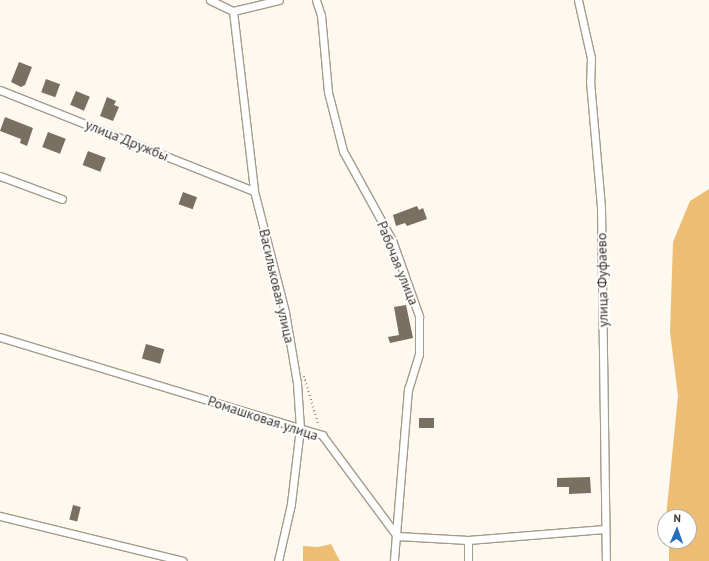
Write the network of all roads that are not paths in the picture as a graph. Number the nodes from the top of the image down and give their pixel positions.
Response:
1 (210, 0) edge
2 (279, 0) edge
3 (316, 0) edge
4 (578, 0) edge
5 (234, 11) junction
6 (0, 90) edge
7 (0, 176) edge
8 (254, 191) junction
9 (62, 198) dead end
10 (0, 337) edge
11 (300, 428) junction
12 (0, 516) edge
13 (605, 529) junction
14 (397, 536) junction
15 (468, 540) junction
16 (183, 561) edge
17 (278, 561) edge
18 (394, 561) edge
19 (468, 561) edge
20 (606, 561) edge

1 - 5 street
2 - 5 street
3 - 14 street, Рабочая улица
4 - 13 street, улица Фуфаево
5 - 8 street, Васильковая улица
6 - 8 street, улица Дружбы
7 - 9 street
8 - 11 street, Васильковая улица
10 - 11 street, Ромашковая улица
11 - 14 street, Ромашковая улица
11 - 17 street, Васильковая улица
12 - 16 street
13 - 15 street
13 - 20 street, улица Фуфаево
14 - 15 street
14 - 18 street, Рабочая улица
15 - 19 street

